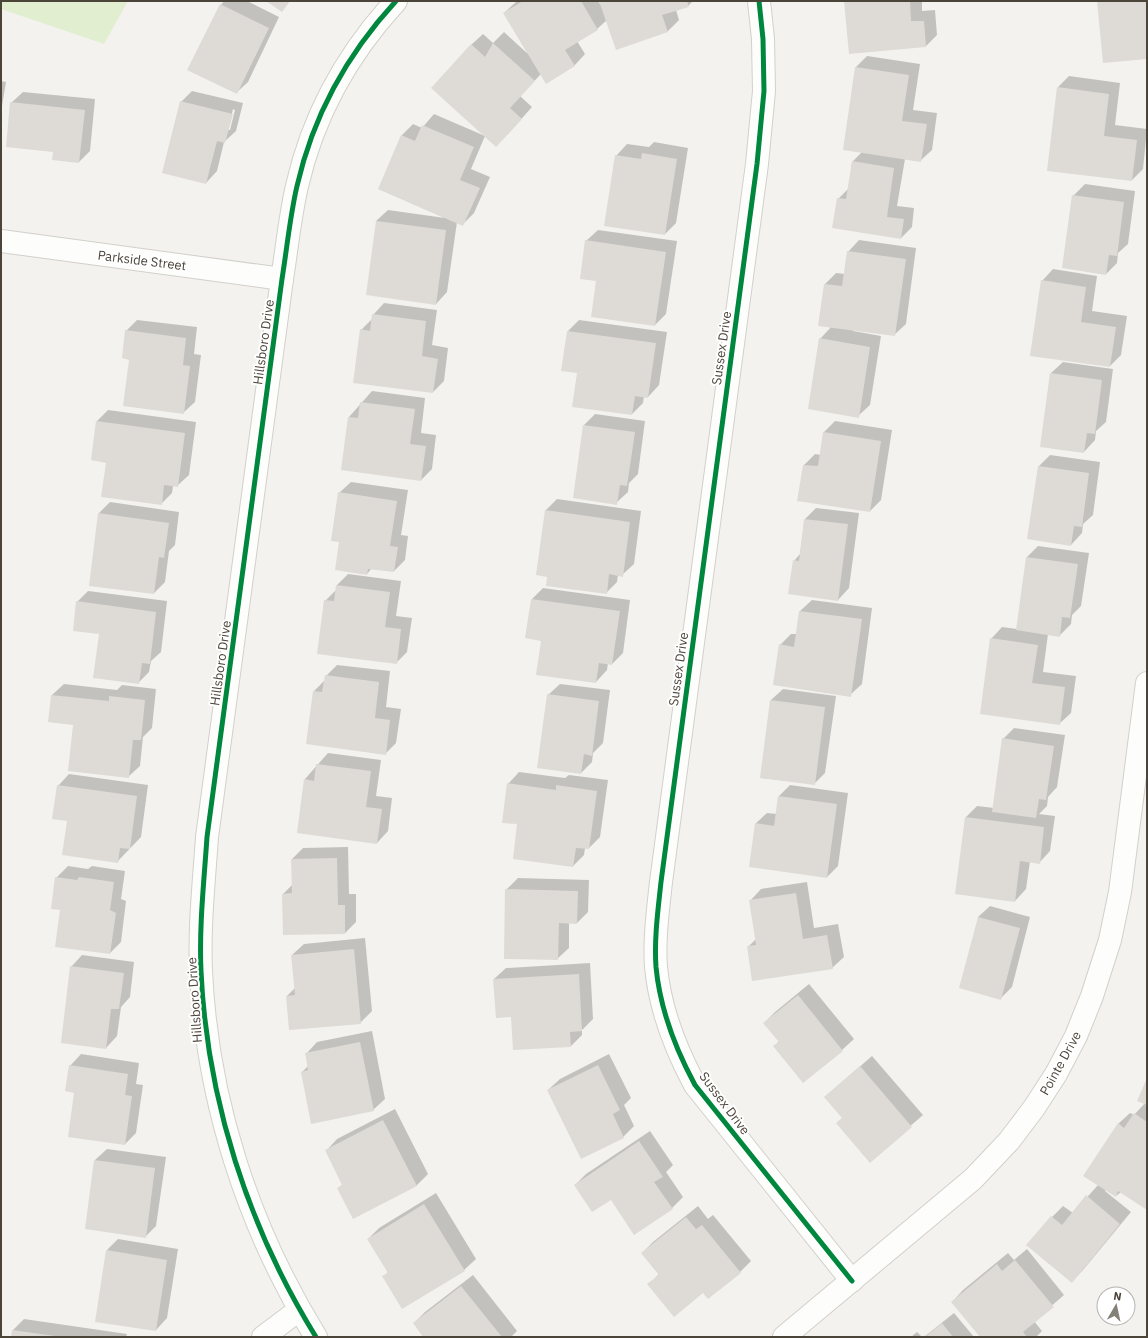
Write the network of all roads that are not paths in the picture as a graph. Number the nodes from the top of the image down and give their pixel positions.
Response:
1 (396, 1) edge
2 (759, 1) edge
3 (1, 241) edge
4 (282, 279) junction
5 (1147, 683) edge
6 (852, 1281) junction
7 (299, 1310) junction
8 (263, 1337) edge
9 (316, 1337) edge
10 (784, 1337) edge

1 - 4 street, Hillsboro Drive
2 - 6 street, Sussex Drive
3 - 4 street, Parkside Street
4 - 7 street, Hillsboro Drive
5 - 6 street, Pointe Drive
6 - 10 street, Pointe Drive
7 - 8 street
7 - 9 street, Hillsboro Drive

